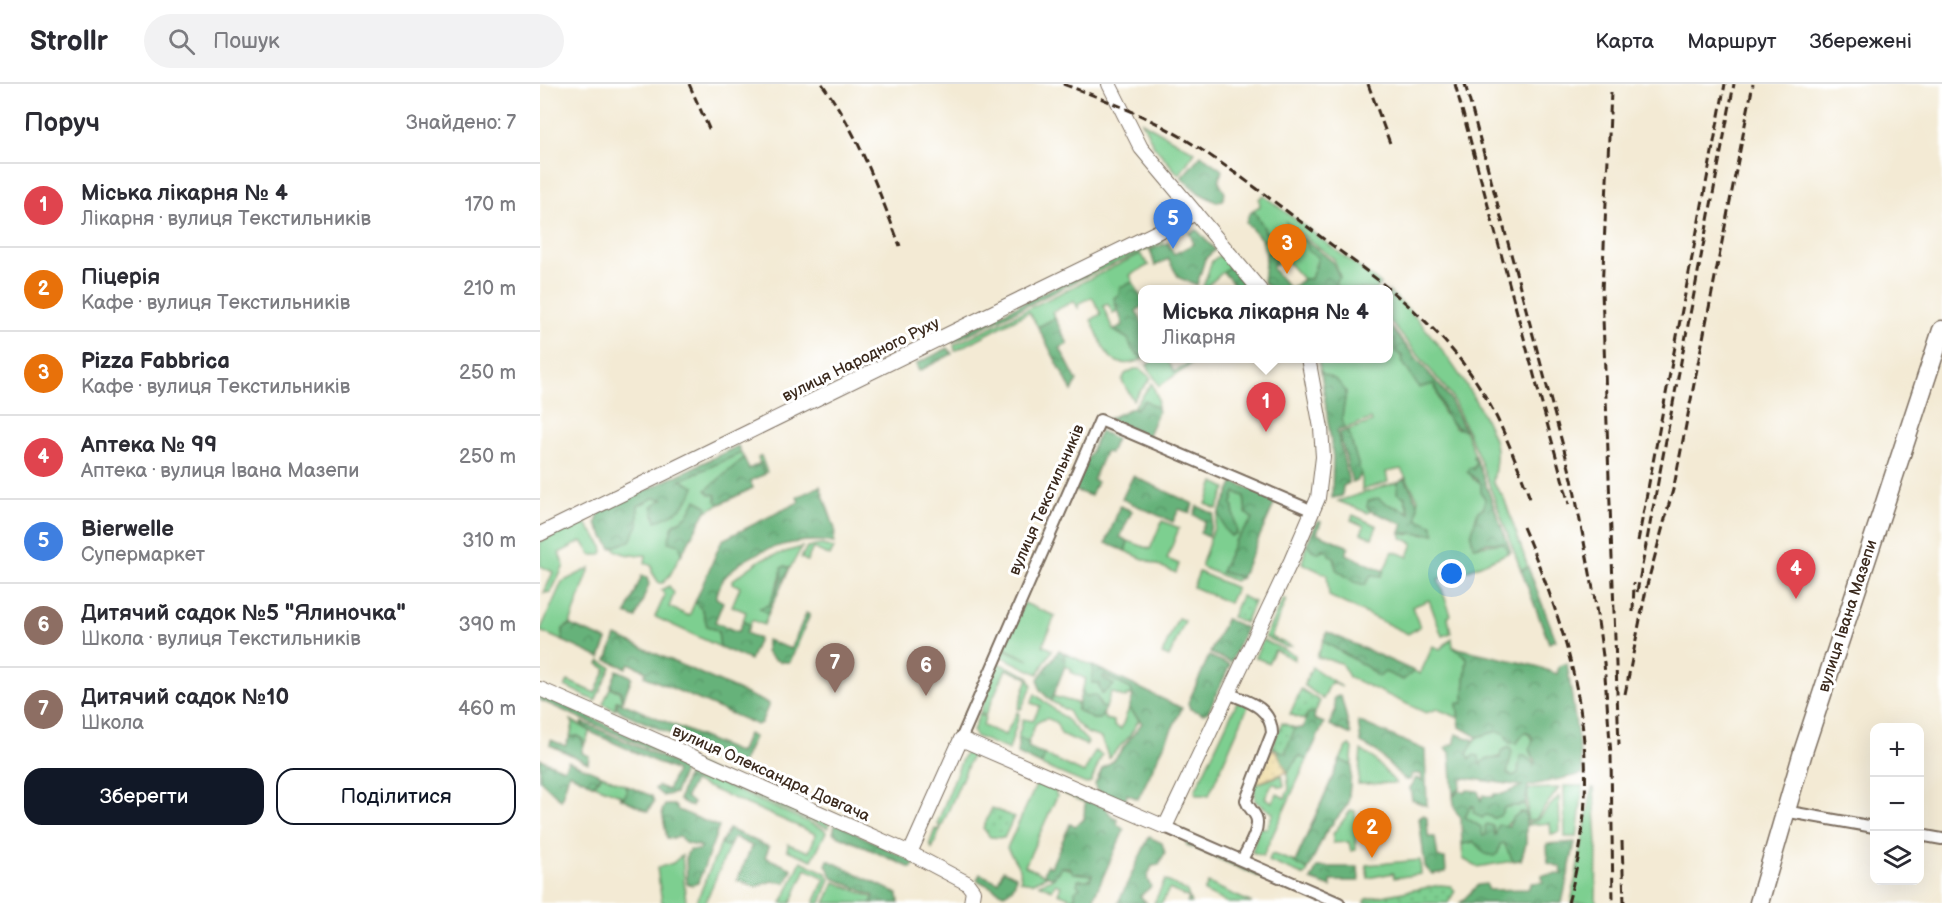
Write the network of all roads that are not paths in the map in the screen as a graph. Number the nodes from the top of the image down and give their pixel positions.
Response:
1 (1109, 84) edge
2 (1196, 213) junction
3 (1256, 285) edge
4 (1942, 330) edge
5 (1309, 363) edge
6 (1313, 511) junction
7 (540, 534) edge
8 (540, 689) edge
9 (1230, 694) junction
10 (961, 739) junction
11 (1784, 811) junction
12 (1870, 826) edge
13 (1165, 827) junction
14 (1924, 836) edge
15 (1942, 839) edge
16 (910, 854) junction
17 (1242, 860) junction
18 (971, 903) edge
19 (1339, 903) edge
20 (1759, 903) edge

1 - 2 street
2 - 3 street
2 - 7 street, вулиця Народного Руху
4 - 11 main road, вулиця Івана Мазепи
5 - 6 street
6 - 9 street
6 - 10 street, вулиця Текстильників
8 - 16 street, вулиця Олександра Довгача
9 - 13 street
9 - 17 street
10 - 13 street
10 - 16 street, вулиця Текстильників
11 - 12 street
11 - 20 main road, вулиця Івана Мазепи
13 - 17 street
14 - 15 street
16 - 18 street, вулиця Олександра Довгача
17 - 19 street

